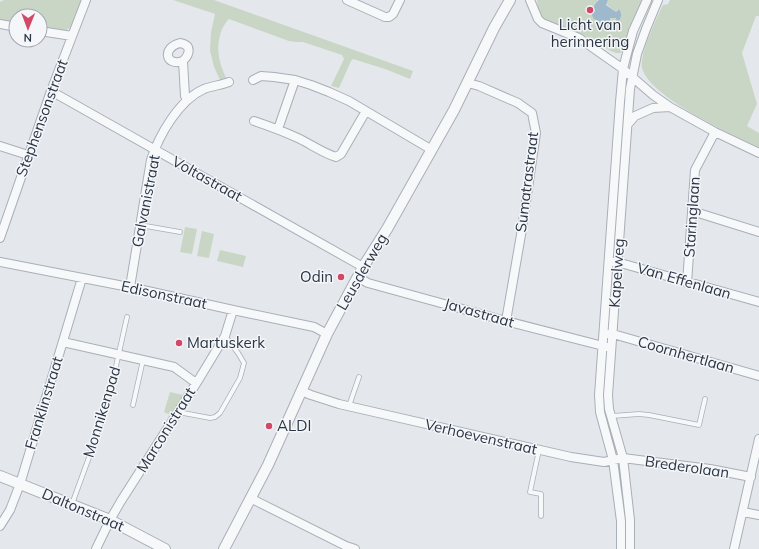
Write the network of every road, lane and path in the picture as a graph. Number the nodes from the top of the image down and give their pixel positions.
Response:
1 (86, 0) edge
2 (347, 0) edge
3 (400, 0) edge
4 (510, 0) edge
5 (530, 0) edge
6 (647, 0) edge
7 (658, 0) edge
8 (48, 32) edge
9 (72, 36) junction
10 (183, 61) dead end
11 (623, 69) junction
12 (632, 77) junction
13 (253, 80) dead end
14 (295, 80) junction
15 (229, 82) dead end
16 (468, 83) junction
17 (51, 91) junction
18 (188, 100) junction
19 (670, 107) junction
20 (366, 111) junction
21 (254, 120) dead end
22 (628, 124) junction
23 (278, 129) junction
24 (715, 132) junction
25 (0, 146) edge
26 (155, 150) junction
27 (432, 150) junction
28 (759, 152) edge
29 (28, 155) junction
30 (692, 211) junction
31 (140, 225) junction
32 (180, 232) dead end
33 (759, 232) edge
34 (0, 238) edge
35 (0, 262) edge
36 (609, 262) junction
37 (618, 263) junction
38 (363, 267) junction
39 (358, 277) junction
40 (82, 278) junction
41 (687, 283) junction
42 (130, 287) junction
43 (759, 302) edge
44 (233, 310) junction
45 (127, 317) dead end
46 (506, 321) junction
47 (604, 333) junction
48 (327, 334) junction
49 (612, 334) junction
50 (224, 336) junction
51 (63, 342) junction
52 (603, 346) junction
53 (612, 347) junction
54 (118, 358) junction
55 (143, 360) junction
56 (759, 376) edge
57 (359, 377) dead end
58 (196, 383) junction
59 (301, 391) junction
60 (705, 399) dead end
61 (133, 405) dead end
62 (349, 406) junction
63 (177, 412) junction
64 (612, 416) junction
65 (759, 439) edge
66 (539, 450) junction
67 (623, 458) junction
68 (613, 460) junction
69 (0, 476) edge
70 (750, 477) junction
71 (20, 484) junction
72 (250, 498) junction
73 (72, 504) junction
74 (743, 512) junction
75 (759, 515) edge
76 (541, 516) dead end
77 (110, 520) junction
78 (0, 526) edge
79 (96, 549) edge
80 (165, 549) edge
81 (224, 549) edge
82 (355, 549) edge
83 (621, 549) edge
84 (630, 549) edge
85 (734, 549) edge

1 - 9 street, Stephensonstraat
2 - 3 street
4 - 16 street, Leusderweg
5 - 11 street
6 - 11 street, Kapelweg
7 - 12 street, Kapelweg
8 - 9 street
9 - 17 street, Stephensonstraat
10 - 18 street
11 - 12 street
11 - 36 street, Kapelweg
12 - 19 street
12 - 22 street, Kapelweg
13 - 14 street
14 - 20 street
14 - 23 street
15 - 18 street, Galvanistraat
16 - 27 street, Leusderweg
16 - 46 street, Sumatrastraat
17 - 26 street, Voltastraat
17 - 29 street, Stephensonstraat
18 - 26 street, Galvanistraat
19 - 22 street
19 - 24 street
20 - 23 street
20 - 27 street
21 - 23 street
22 - 37 street, Kapelweg
24 - 28 street
24 - 30 street, Staringlaan
25 - 29 street
26 - 31 street, Galvanistraat
26 - 38 street, Voltastraat
27 - 38 street, Leusderweg
29 - 34 street, Stephensonstraat
30 - 33 street
30 - 41 street, Staringlaan
31 - 32 lane
31 - 42 street, Galvanistraat
35 - 40 street, Edisonstraat
36 - 37 street, Van Effenlaan
36 - 47 street, Kapelweg
37 - 41 street, Van Effenlaan
37 - 49 street, Kapelweg
38 - 39 street, Leusderweg
39 - 46 street, Javastraat
39 - 48 street, Leusderweg
40 - 42 street, Edisonstraat
40 - 51 street, Franklinstraat
41 - 43 street, Van Effenlaan
42 - 44 street, Edisonstraat
44 - 48 street, Edisonstraat
44 - 50 street, Marconistraat
45 - 54 lane, Monnikenpad
46 - 52 street, Javastraat
47 - 49 street, Coornhertlaan
47 - 52 street, Kapelweg
48 - 59 street, Leusderweg
49 - 53 street, Kapelweg
49 - 56 street, Coornhertlaan
50 - 58 street, Marconistraat
50 - 63 lane
51 - 54 street
51 - 71 street, Franklinstraat
52 - 53 street, Javastraat
52 - 68 street, Kapelweg
53 - 64 street, Kapelweg
54 - 55 street
54 - 73 lane, Monnikenpad
55 - 58 street
55 - 61 lane
57 - 62 lane
58 - 63 street, Marconistraat
59 - 62 street, Verhoevenstraat
59 - 72 street, Leusderweg
60 - 64 lane
62 - 66 street, Verhoevenstraat
63 - 77 street, Marconistraat
64 - 67 street, Kapelweg
65 - 70 street
66 - 68 street, Verhoevenstraat
66 - 76 lane
67 - 68 street, Verhoevenstraat
67 - 70 street, Brederolaan
67 - 84 street, Kapelweg
68 - 83 street, Kapelweg
69 - 71 street, Daltonstraat
70 - 74 street
71 - 73 street, Daltonstraat
71 - 78 street, Franklinstraat
72 - 81 street, Leusderweg
72 - 82 street
73 - 77 street, Daltonstraat
74 - 75 street
74 - 85 street
77 - 79 street, Marconistraat
77 - 80 street, Daltonstraat

